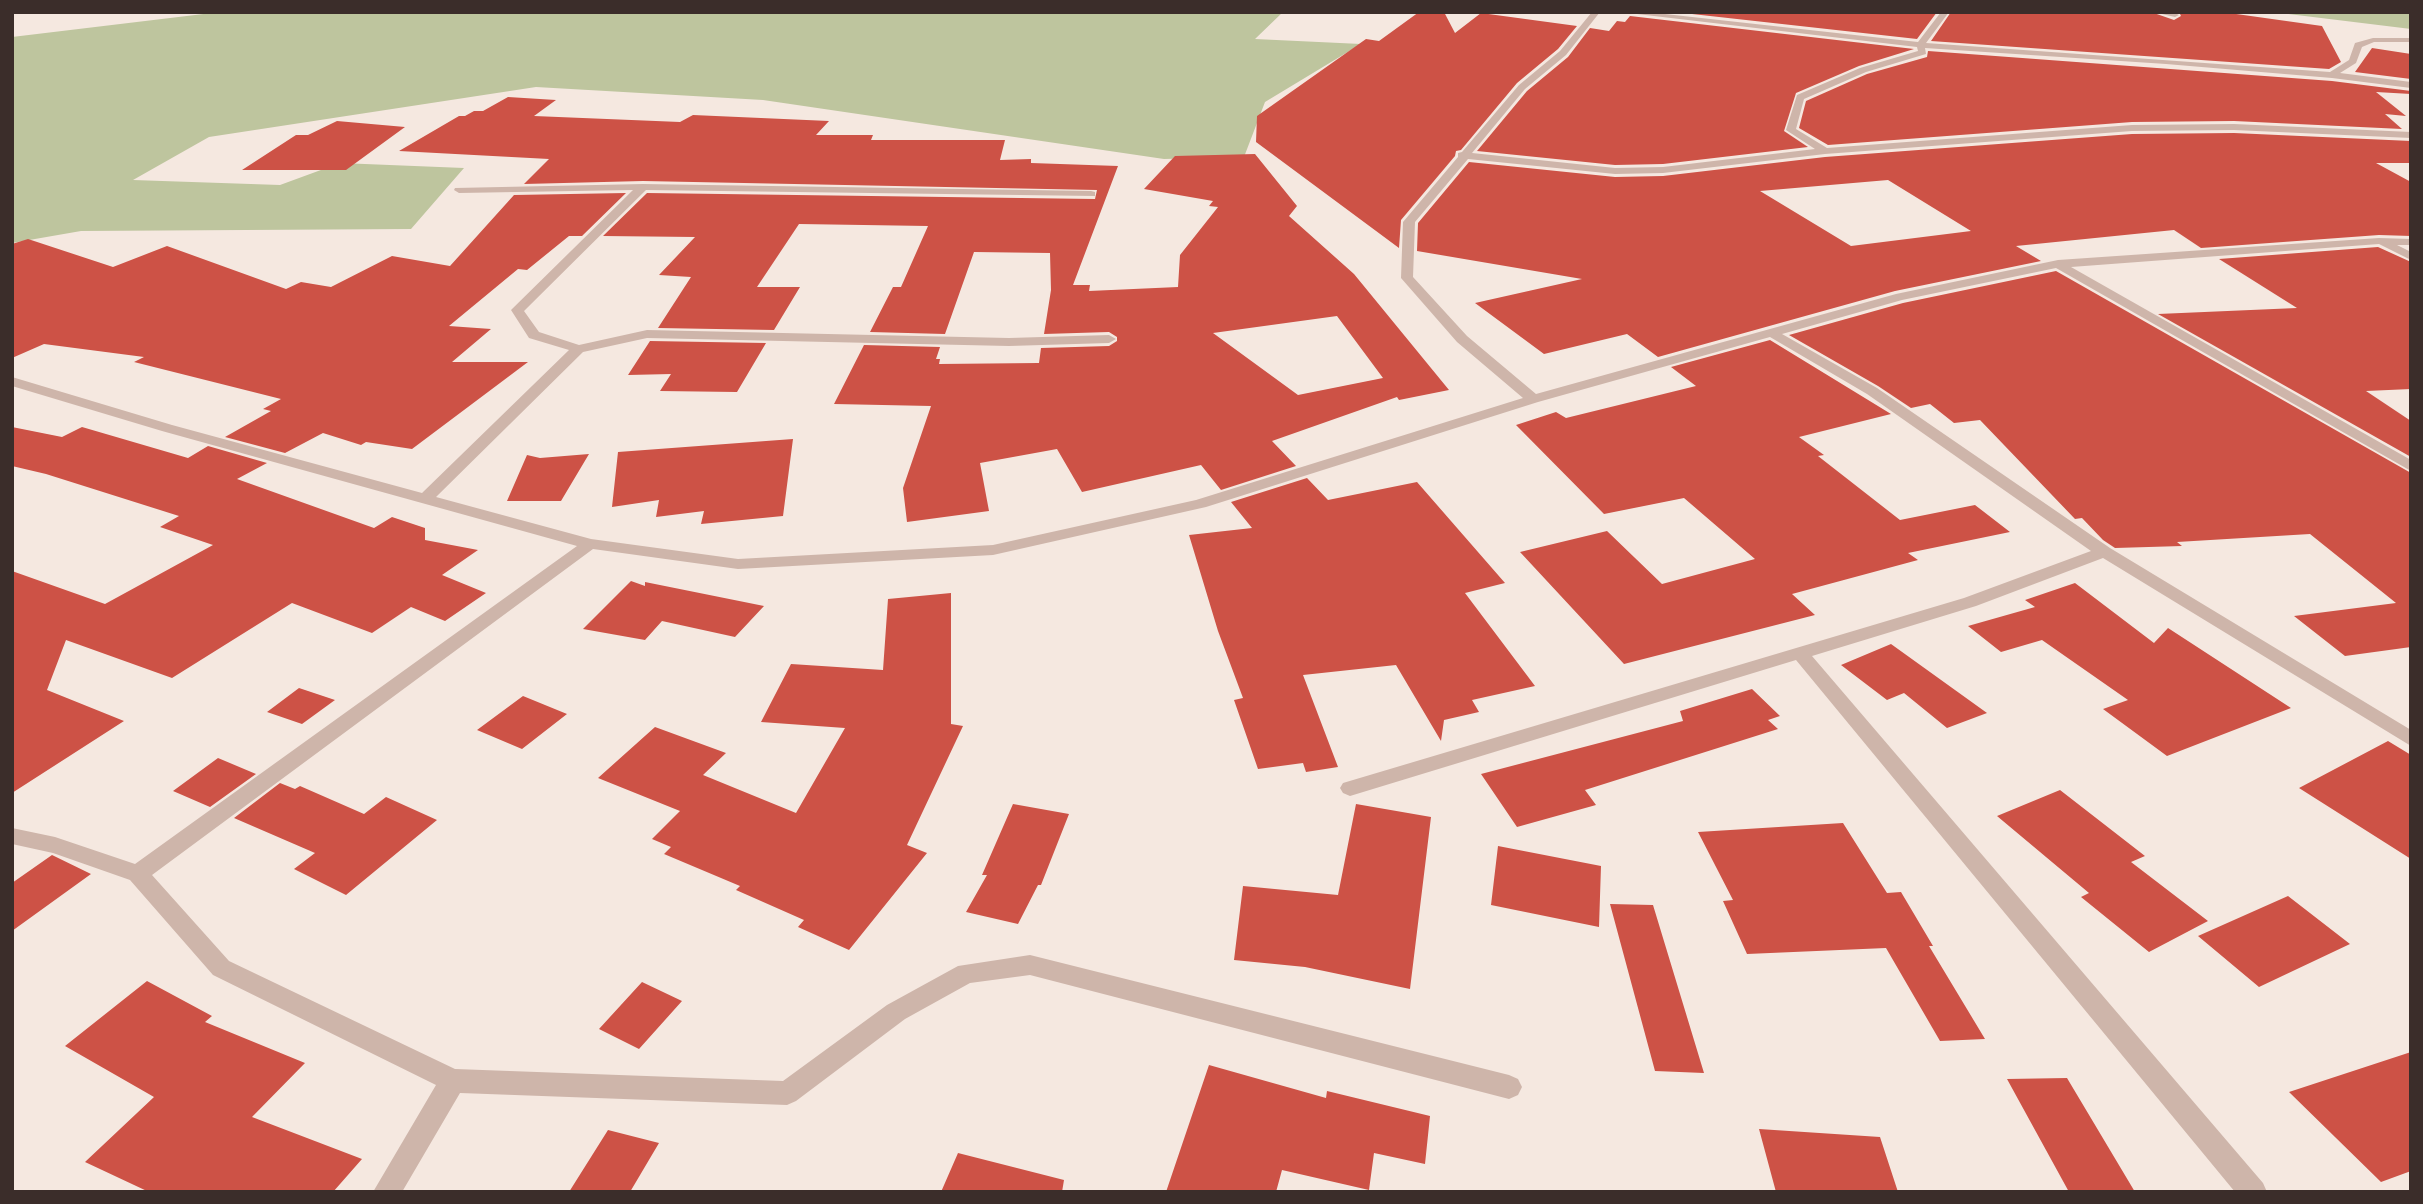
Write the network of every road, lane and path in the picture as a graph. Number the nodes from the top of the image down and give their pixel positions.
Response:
1 (1596, 12) edge
2 (1624, 12) edge
3 (1945, 12) edge
4 (2157, 12) edge
5 (2175, 15) dead end
6 (2411, 40) edge
7 (1920, 45) junction
8 (2332, 75) junction
9 (2411, 85) edge
10 (2411, 135) edge
11 (1825, 151) junction
12 (1462, 155) junction
13 (643, 187) junction
14 (459, 190) dead end
15 (1091, 194) dead end
16 (2379, 241) junction
17 (2411, 242) edge
18 (2411, 257) edge
19 (2058, 264) junction
20 (1770, 332) junction
21 (1109, 340) dead end
22 (578, 349) junction
23 (12, 381) edge
24 (1533, 399) junction
25 (2411, 467) edge
26 (425, 499) junction
27 (590, 544) junction
28 (2105, 552) junction
29 (1800, 653) junction
30 (2411, 739) edge
31 (1350, 788) dead end
32 (12, 836) edge
33 (138, 874) junction
34 (453, 1081) junction
35 (1510, 1087) dead end
36 (387, 1192) edge
37 (2253, 1192) edge

1 - 12 street
2 - 7 street
3 - 7 street
4 - 5 street
6 - 8 street
7 - 8 street
7 - 11 street
8 - 9 street
10 - 11 street
11 - 12 street
12 - 24 street
13 - 14 street
13 - 15 street
13 - 22 street
16 - 17 street
16 - 18 street
16 - 19 street
19 - 20 street
19 - 25 street
20 - 24 street
20 - 28 street
21 - 22 street
22 - 26 street
23 - 26 street
24 - 27 street
26 - 27 street
27 - 33 street
28 - 29 street
28 - 30 street
29 - 31 street
29 - 37 street
32 - 33 street
33 - 34 street
34 - 35 street
34 - 36 street

